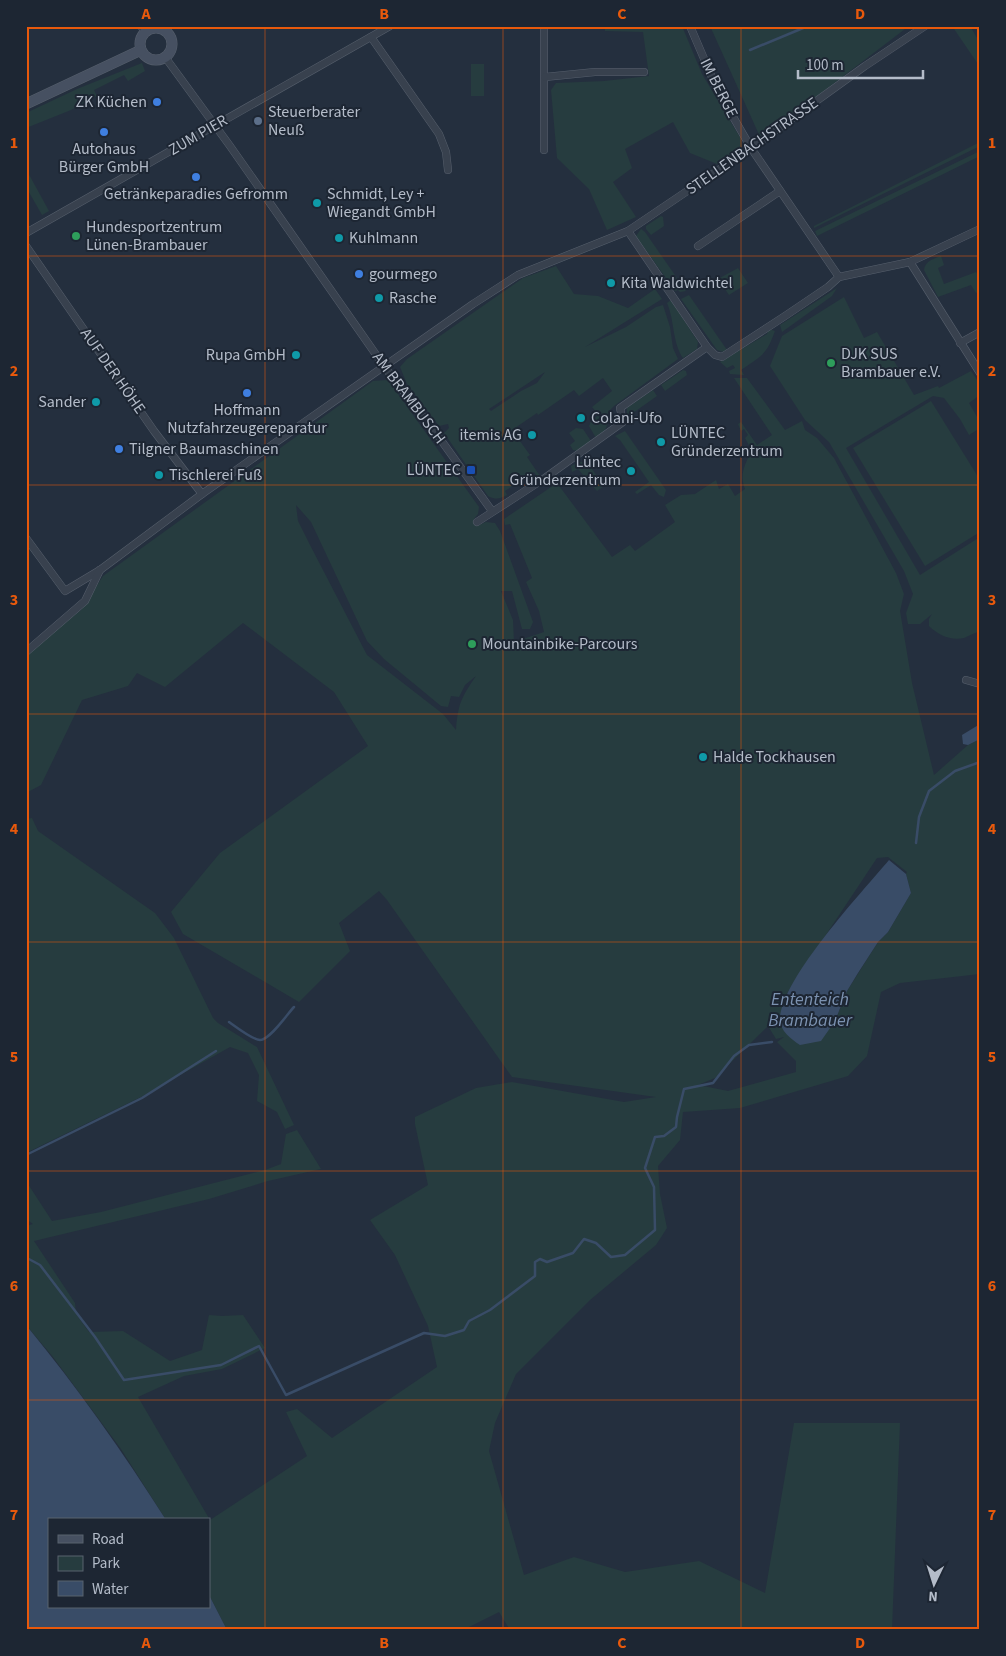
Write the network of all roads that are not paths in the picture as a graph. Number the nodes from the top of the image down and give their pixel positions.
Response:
1 (176, 26) edge
2 (390, 26) edge
3 (544, 26) edge
4 (690, 26) edge
5 (925, 26) edge
6 (143, 29) edge
7 (168, 34) junction
8 (371, 38) junction
9 (141, 50) junction
10 (165, 57) junction
11 (644, 72) dead end
12 (545, 77) junction
13 (26, 104) edge
14 (216, 126) junction
15 (751, 148) junction
16 (544, 150) dead end
17 (448, 170) dead end
18 (780, 191) junction
19 (980, 228) edge
20 (628, 232) junction
21 (26, 233) edge
22 (26, 246) edge
23 (698, 246) dead end
24 (910, 262) junction
25 (839, 277) junction
26 (980, 332) edge
27 (960, 343) junction
28 (707, 347) junction
29 (384, 366) junction
30 (980, 373) edge
31 (202, 494) junction
32 (492, 511) junction
33 (477, 522) dead end
34 (26, 538) edge
35 (100, 570) junction
36 (26, 652) edge
37 (966, 680) dead end
38 (980, 684) edge

1 - 7 main road
2 - 8 street, ZUM PIER
3 - 12 street
4 - 15 street, IM BERGE
5 - 15 street, STELLENBACHSTRASSE
6 - 7 main road
6 - 9 main road
7 - 10 main road
8 - 14 street, ZUM PIER
8 - 17 street
9 - 10 main road
9 - 13 main road
10 - 14 street, AM BRAMBUSCH
11 - 12 street
12 - 16 street
14 - 21 street, ZUM PIER
14 - 29 street, AM BRAMBUSCH
15 - 18 street, IM BERGE
15 - 20 street, STELLENBACHSTRASSE
18 - 23 street
18 - 25 street, IM BERGE
19 - 24 street
20 - 28 street
20 - 29 street, STELLENBACHSTRASSE
22 - 31 street, AUF DER HÖHE
24 - 25 street
24 - 27 street
25 - 28 street
26 - 27 street
27 - 30 street
28 - 32 street
29 - 31 street, STELLENBACHSTRASSE
29 - 32 street, AM BRAMBUSCH
31 - 35 street, STELLENBACHSTRASSE
32 - 33 street
34 - 35 street, STELLENBACHSTRASSE
35 - 36 street, STELLENBACHSTRASSE
37 - 38 street

